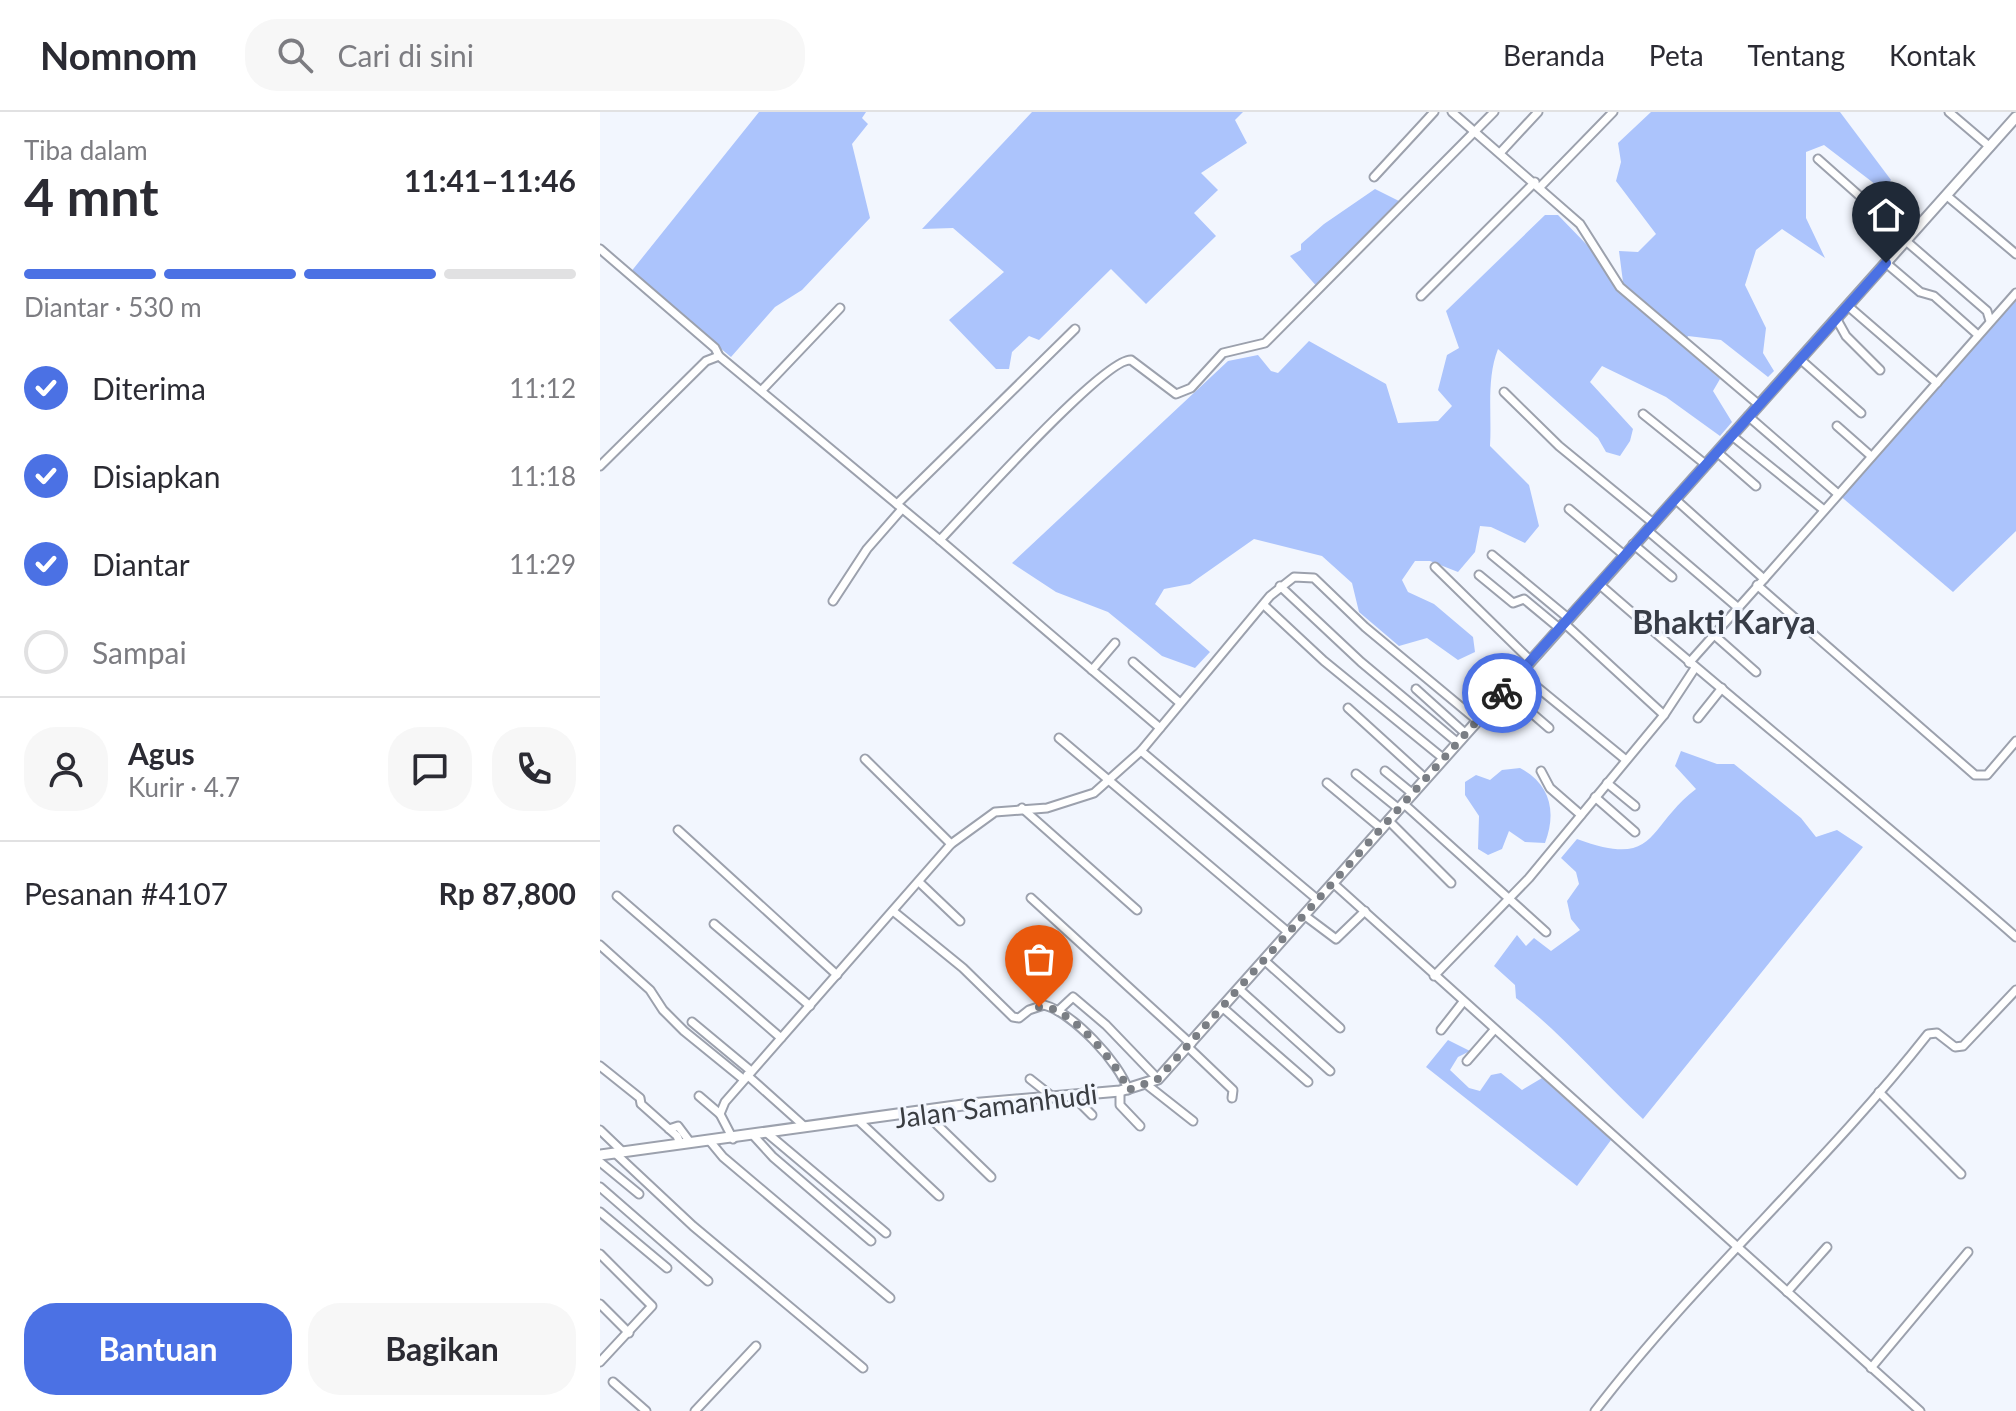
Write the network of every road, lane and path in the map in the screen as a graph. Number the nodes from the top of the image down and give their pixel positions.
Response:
1 (1434, 112) edge
2 (1452, 112) edge
3 (1494, 112) edge
4 (1538, 112) edge
5 (1613, 112) edge
6 (1949, 112) edge
7 (2016, 117) edge
8 (1475, 132) junction
9 (1990, 147) junction
10 (1500, 153) junction
11 (1818, 159) dead end
12 (1374, 177) dead end
13 (1538, 185) junction
14 (1946, 195) junction
15 (1907, 240) junction
16 (600, 249) edge
17 (2016, 254) edge
18 (1886, 263) junction
19 (2016, 293) edge
20 (1421, 296) dead end
21 (1848, 306) junction
22 (840, 308) dead end
23 (1836, 318) junction
24 (1990, 321) junction
25 (1075, 329) dead end
26 (1978, 335) junction
27 (719, 356) junction
28 (1800, 359) junction
29 (1880, 370) dead end
30 (1937, 383) junction
31 (762, 390) junction
32 (1504, 392) dead end
33 (1758, 404) junction
34 (1861, 413) dead end
35 (1643, 414) dead end
36 (1748, 416) junction
37 (1837, 426) dead end
38 (1731, 435) junction
39 (1717, 452) junction
40 (1871, 456) junction
41 (1705, 464) junction
42 (600, 466) edge
43 (1756, 486) dead end
44 (1838, 494) junction
45 (1675, 499) junction
46 (899, 506) junction
47 (1569, 509) dead end
48 (1824, 510) junction
49 (1650, 526) junction
50 (940, 540) junction
51 (1633, 544) junction
52 (1492, 555) dead end
53 (1624, 555) junction
54 (1435, 567) dead end
55 (1479, 575) dead end
56 (1672, 577) dead end
57 (1760, 582) junction
58 (1599, 584) junction
59 (1280, 586) junction
60 (833, 601) dead end
61 (1265, 606) junction
62 (1736, 606) junction
63 (1563, 623) junction
64 (1713, 634) junction
65 (1115, 643) dead end
66 (1530, 660) junction
67 (1133, 662) dead end
68 (1692, 665) junction
69 (1092, 670) junction
70 (1756, 672) dead end
71 (1520, 673) junction
72 (1722, 688) junction
73 (1416, 689) dead end
74 (1505, 690) junction
75 (1180, 703) junction
76 (1348, 708) dead end
77 (1664, 715) junction
78 (1698, 718) dead end
79 (1478, 721) junction
80 (1160, 728) junction
81 (1549, 728) dead end
82 (1466, 734) junction
83 (1059, 738) dead end
84 (2016, 741) edge
85 (1458, 743) junction
86 (1141, 751) junction
87 (865, 759) dead end
88 (1444, 759) junction
89 (1626, 760) junction
90 (1385, 771) dead end
91 (1541, 771) dead end
92 (1356, 774) dead end
93 (1426, 779) junction
94 (1109, 780) junction
95 (1327, 783) dead end
96 (1607, 783) junction
97 (1413, 794) junction
98 (1595, 797) junction
99 (1402, 806) junction
100 (1635, 806) dead end
101 (1022, 808) junction
102 (1581, 815) junction
103 (1386, 825) junction
104 (678, 830) dead end
105 (1635, 832) dead end
106 (951, 844) junction
107 (919, 882) junction
108 (1451, 883) dead end
109 (1334, 884) junction
110 (617, 896) dead end
111 (1031, 898) dead end
112 (1318, 900) junction
113 (1509, 900) junction
114 (1137, 910) dead end
115 (893, 911) junction
116 (1365, 911) junction
117 (1304, 915) junction
118 (960, 921) dead end
119 (714, 924) dead end
120 (1546, 932) dead end
121 (1289, 933) junction
122 (2016, 937) edge
123 (600, 945) edge
124 (1265, 961) junction
125 (837, 975) junction
126 (1434, 976) junction
127 (1239, 989) junction
128 (2016, 990) edge
129 (1463, 1002) junction
130 (810, 1006) junction
131 (1222, 1007) junction
132 (1058, 1011) junction
133 (692, 1022) dead end
134 (1340, 1028) dead end
135 (1441, 1030) dead end
136 (1494, 1030) junction
137 (781, 1038) junction
138 (1190, 1046) junction
139 (1467, 1061) dead end
140 (600, 1066) edge
141 (1330, 1071) dead end
142 (747, 1075) junction
143 (1030, 1079) dead end
144 (1158, 1079) junction
145 (1308, 1082) dead end
146 (1146, 1084) junction
147 (1124, 1090) junction
148 (1879, 1092) junction
149 (699, 1096) dead end
150 (1073, 1096) junction
151 (1232, 1098) dead end
152 (1056, 1099) junction
153 (925, 1113) junction
154 (720, 1114) junction
155 (1092, 1115) dead end
156 (859, 1121) junction
157 (1193, 1121) dead end
158 (804, 1126) junction
159 (1140, 1126) dead end
160 (600, 1130) edge
161 (767, 1133) junction
162 (752, 1134) junction
163 (733, 1139) junction
164 (709, 1140) junction
165 (685, 1143) junction
166 (619, 1152) junction
167 (601, 1155) edge
168 (1961, 1174) dead end
169 (991, 1177) dead end
170 (600, 1187) edge
171 (639, 1194) dead end
172 (939, 1196) dead end
173 (600, 1212) edge
174 (886, 1233) dead end
175 (871, 1241) dead end
176 (1736, 1247) junction
177 (1827, 1247) dead end
178 (1968, 1252) dead end
179 (600, 1254) edge
180 (667, 1268) dead end
181 (708, 1281) dead end
182 (1787, 1292) junction
183 (890, 1298) dead end
184 (600, 1304) edge
185 (629, 1333) junction
186 (756, 1346) dead end
187 (601, 1358) edge
188 (863, 1368) dead end
189 (1871, 1368) junction
190 (613, 1382) dead end
191 (646, 1411) edge
192 (695, 1411) edge
193 (1595, 1411) edge
194 (1920, 1411) edge

1 - 12 street
2 - 8 street
3 - 8 street
4 - 10 street
5 - 13 street
6 - 9 street
7 - 9 street, Jalan Samanhudi
8 - 10 street
8 - 50 street
9 - 14 street, Jalan Samanhudi
10 - 13 street
11 - 15 street
13 - 20 street
13 - 33 street
14 - 15 street, Jalan Samanhudi
14 - 17 street
15 - 18 street, Jalan Samanhudi
15 - 24 street
16 - 27 street
18 - 21 street, Jalan Samanhudi
18 - 26 street
19 - 24 street
21 - 23 street, Jalan Samanhudi
21 - 30 street
22 - 31 street
23 - 28 street, Jalan Samanhudi
23 - 29 street
24 - 26 street
25 - 46 street
26 - 30 street
27 - 31 street
27 - 42 street
28 - 33 street, Jalan Samanhudi
28 - 34 street
30 - 40 street
31 - 46 street
32 - 49 street
33 - 36 street, Jalan Samanhudi
35 - 41 street
36 - 38 street, Jalan Samanhudi
36 - 44 street
37 - 40 street
38 - 39 street, Jalan Samanhudi
38 - 48 street
39 - 41 street, Jalan Samanhudi
39 - 43 street
40 - 44 street
41 - 45 street, Jalan Samanhudi
44 - 48 street
45 - 49 street, Jalan Samanhudi
45 - 57 street
46 - 50 street
46 - 60 street
47 - 53 street
48 - 57 street
49 - 51 street, Jalan Samanhudi
49 - 62 street
50 - 69 street
51 - 53 street, Jalan Samanhudi
51 - 56 street
52 - 63 street
53 - 58 street, Jalan Samanhudi
54 - 66 street
55 - 63 street
57 - 62 street
57 - 84 street
58 - 63 street, Jalan Samanhudi
58 - 68 street
59 - 61 street
59 - 79 street
59 - 85 street
61 - 75 street
61 - 88 street
62 - 64 street
63 - 66 street, Jalan Samanhudi
63 - 77 street
64 - 68 street
64 - 70 street
65 - 69 street
66 - 71 street, Jalan Samanhudi
67 - 75 street
68 - 72 street
68 - 77 street
69 - 80 street
71 - 74 street, Jalan Samanhudi
71 - 89 street
72 - 78 street
72 - 122 street
73 - 82 street
74 - 79 street, Jalan Samanhudi
74 - 81 street
75 - 80 street
76 - 93 street
77 - 89 street
79 - 82 street, Jalan Samanhudi
80 - 86 street
82 - 85 street, Jalan Samanhudi
83 - 94 street
85 - 88 street, Jalan Samanhudi
86 - 94 street
86 - 112 street
87 - 106 street
88 - 93 street, Jalan Samanhudi
89 - 96 street
90 - 97 street
91 - 102 street
92 - 99 street
93 - 97 street, Jalan Samanhudi
94 - 101 street
94 - 121 street
95 - 103 street
96 - 98 street
96 - 100 street
97 - 99 street, Jalan Samanhudi
98 - 102 street
98 - 105 street
99 - 103 street, Jalan Samanhudi
99 - 113 street
101 - 106 street
101 - 114 street
102 - 113 street
103 - 108 street
103 - 109 street, Jalan Samanhudi
104 - 125 street
106 - 107 street
107 - 115 street
107 - 118 street
109 - 112 street, Jalan Samanhudi
109 - 116 street
110 - 137 street
111 - 138 street
112 - 117 street, Jalan Samanhudi
113 - 120 street
113 - 126 street
115 - 125 street
115 - 132 street
116 - 117 street
116 - 126 street
117 - 121 street, Jalan Samanhudi
119 - 130 street
121 - 124 street, Jalan Samanhudi
123 - 142 street
124 - 127 street, Jalan Samanhudi
124 - 134 street
125 - 130 street
126 - 129 street
127 - 131 street, Jalan Samanhudi
127 - 141 street
128 - 148 street
129 - 135 street
129 - 136 street
130 - 137 street
131 - 138 street, Jalan Samanhudi
131 - 145 street
132 - 144 street
132 - 147 street
133 - 142 street
136 - 139 street
136 - 176 street
137 - 142 street
138 - 144 street, Jalan Samanhudi
138 - 151 street
140 - 165 street
142 - 154 street
142 - 158 street
143 - 152 street
144 - 146 street, Jalan Samanhudi
146 - 147 street, Jalan Samanhudi
146 - 157 street
147 - 150 street, Jalan Samanhudi
147 - 159 street
148 - 168 street
148 - 176 street
149 - 154 street
150 - 152 street, Jalan Samanhudi
150 - 155 street
152 - 153 street, Jalan Samanhudi
153 - 156 street, Jalan Samanhudi
153 - 169 street
154 - 163 street
156 - 158 street, Jalan Samanhudi
156 - 172 street
158 - 161 street, Jalan Samanhudi
160 - 166 street
161 - 162 street, Jalan Samanhudi
161 - 174 street
162 - 163 street, Jalan Samanhudi
162 - 175 street
163 - 164 street, Jalan Samanhudi
164 - 165 street, Jalan Samanhudi
164 - 183 street
165 - 166 street, Jalan Samanhudi
166 - 167 street, Jalan Samanhudi
166 - 188 street
167 - 171 street
170 - 181 street
173 - 180 street
176 - 182 street
176 - 193 street
177 - 182 street
178 - 189 street
179 - 185 street
182 - 189 street
184 - 185 street
185 - 187 street
186 - 192 street
189 - 194 street
190 - 191 street

